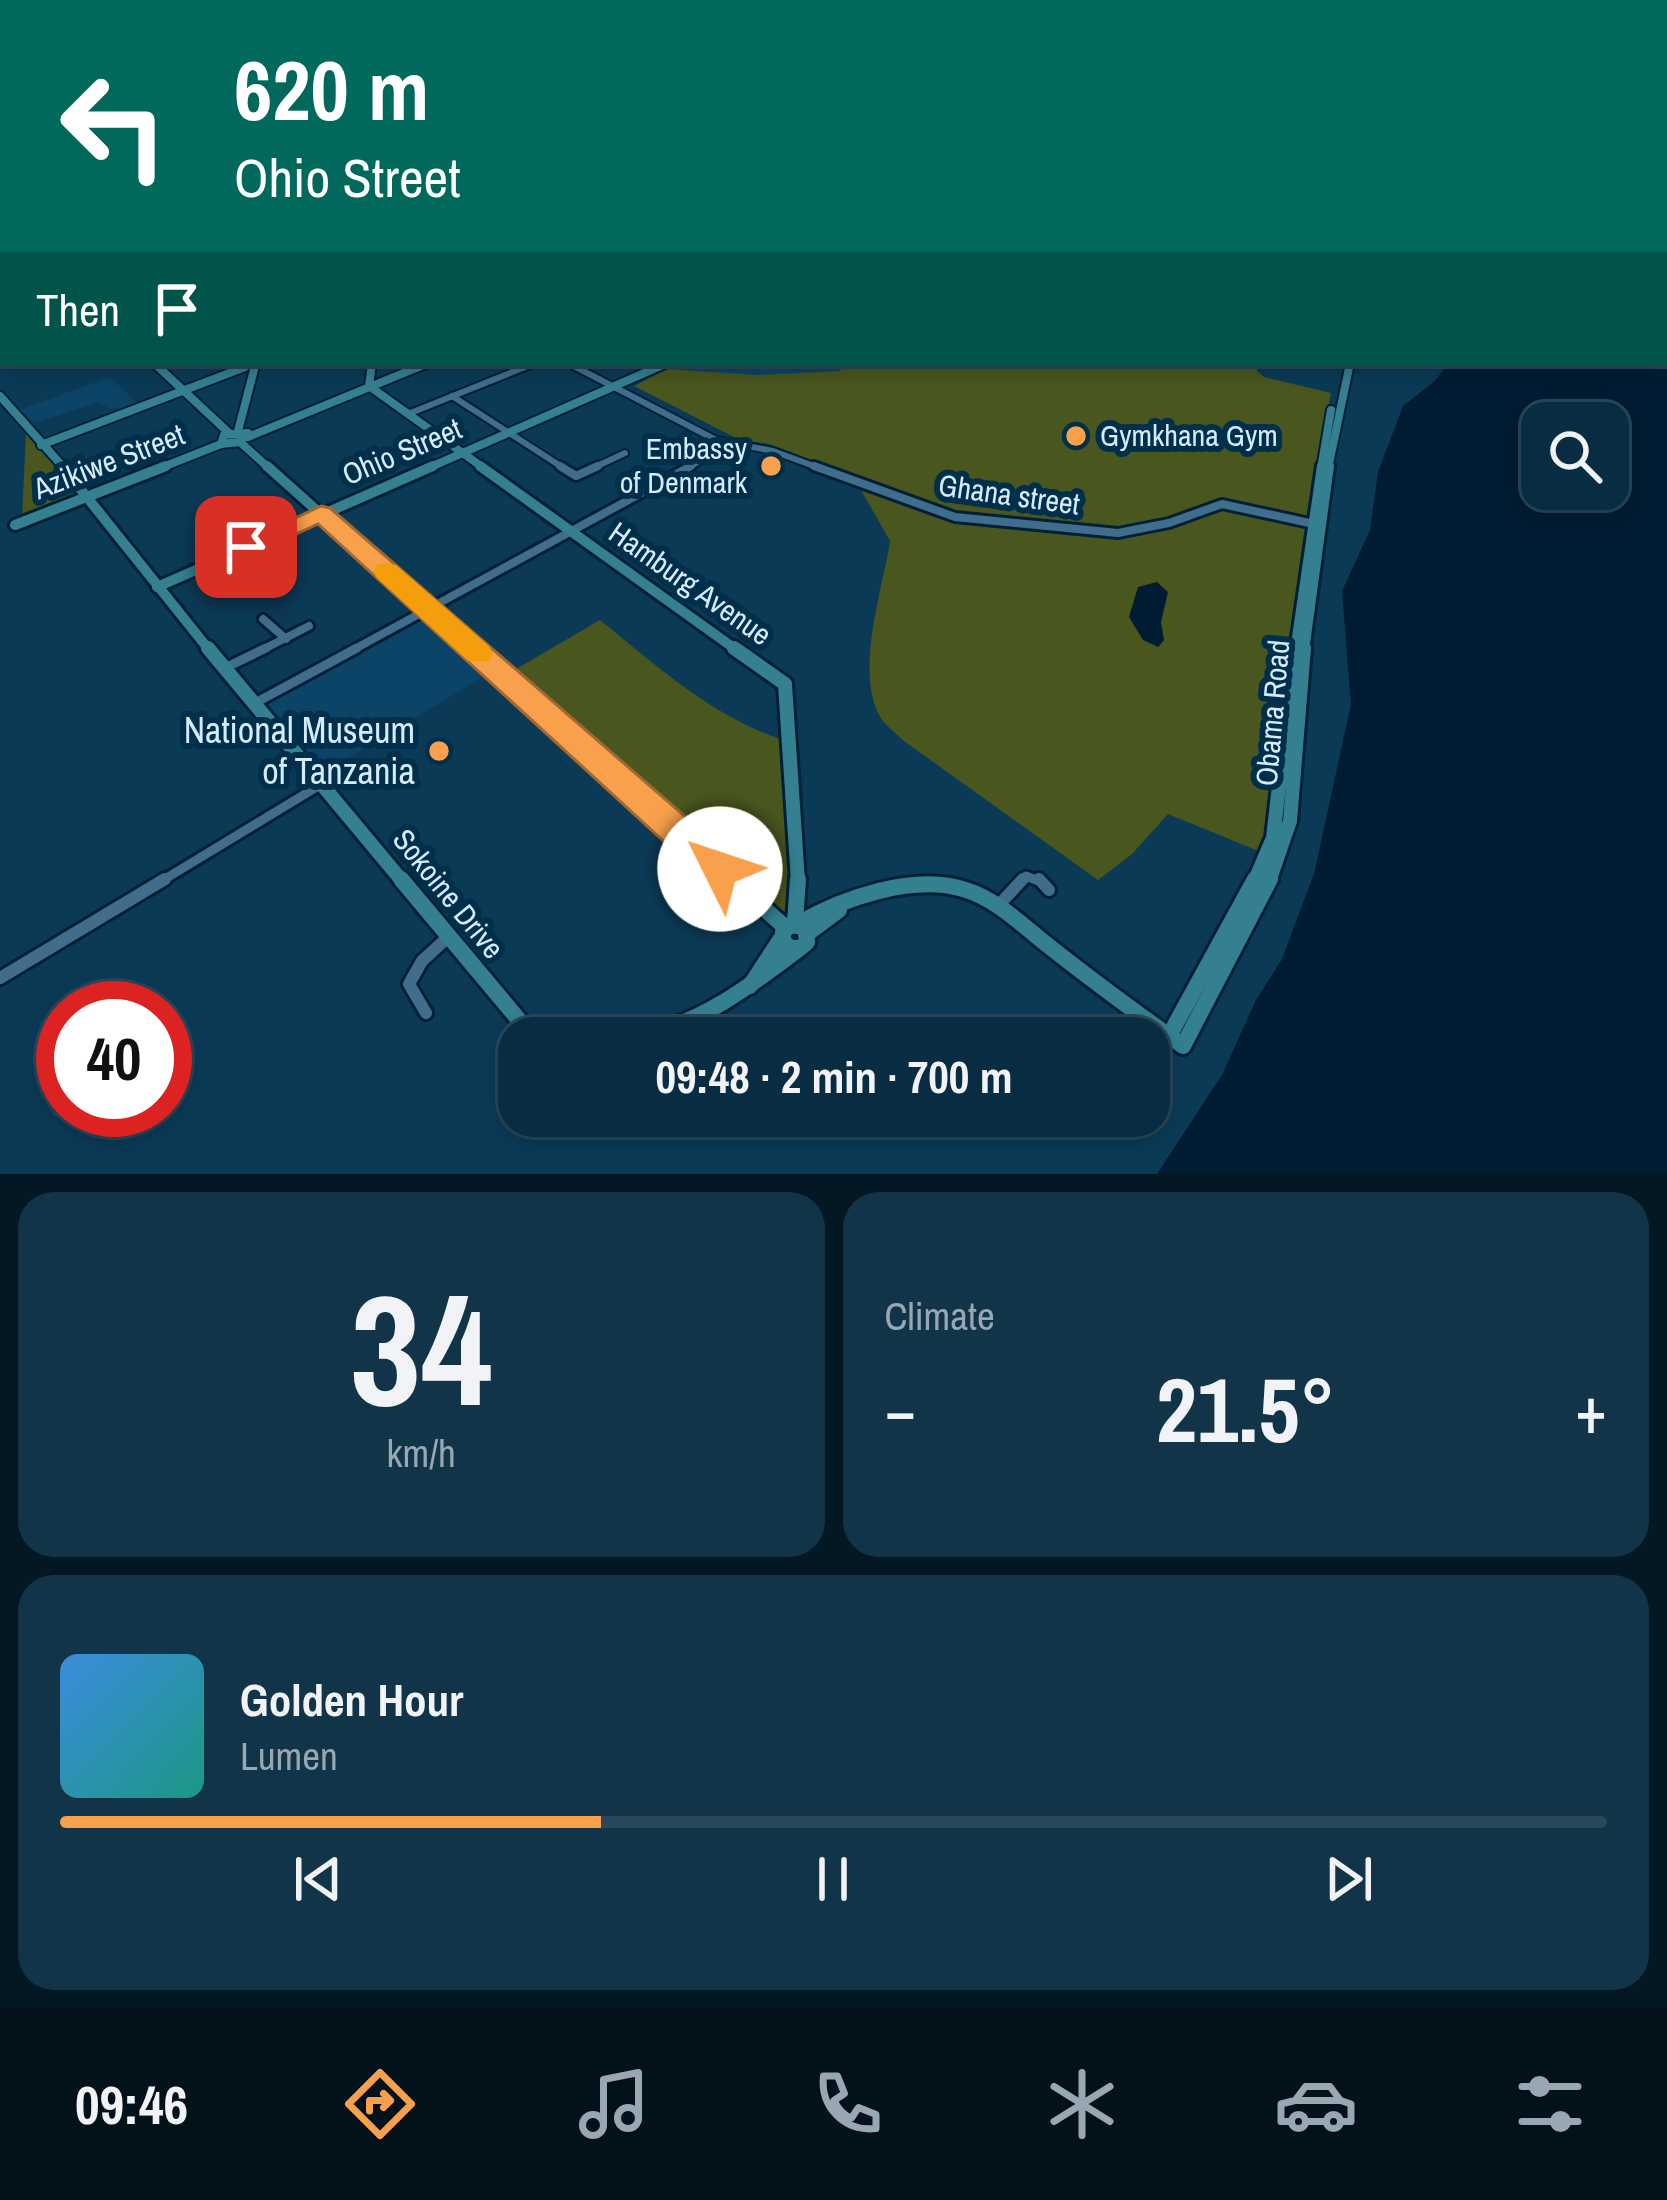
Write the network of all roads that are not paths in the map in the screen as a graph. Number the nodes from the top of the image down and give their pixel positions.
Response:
1 (157, 366) edge
2 (243, 366) edge
3 (248, 366) edge
4 (372, 366) edge
5 (419, 366) edge
6 (528, 366) edge
7 (574, 366) edge
8 (660, 366) edge
9 (1346, 366) edge
10 (369, 386) junction
11 (613, 386) junction
12 (182, 390) junction
13 (0, 396) edge
14 (452, 396) junction
15 (408, 413) junction
16 (509, 433) junction
17 (240, 435) junction
18 (732, 444) junction
19 (41, 445) junction
20 (463, 453) junction
21 (626, 453) dead end
22 (89, 496) junction
23 (321, 513) junction
24 (1316, 524) junction
25 (15, 525) dead end
26 (573, 530) junction
27 (157, 587) junction
28 (427, 608) junction
29 (263, 620) dead end
30 (309, 626) dead end
31 (286, 638) junction
32 (227, 668) junction
33 (255, 703) junction
34 (321, 784) junction
35 (1049, 890) dead end
36 (996, 908) junction
37 (795, 932) junction
38 (448, 937) junction
39 (0, 978) edge
40 (426, 1013) dead end
41 (516, 1017) edge
42 (703, 1017) edge

1 - 12 street
2 - 12 street
3 - 17 street
4 - 10 street
5 - 10 street
6 - 14 street
7 - 11 street, Ghana street
8 - 11 street, Ohio Street
9 - 24 street, Obama Road
10 - 15 street, Hamburg Avenue
10 - 17 street
11 - 16 street, Ohio Street
11 - 18 street, Ghana street
12 - 17 street
12 - 19 street
13 - 19 street, Sokoine Drive
14 - 15 street
14 - 16 street
15 - 20 street, Hamburg Avenue
16 - 20 street, Ohio Street
16 - 21 street
17 - 22 street, Azikiwe Street
17 - 23 street
18 - 24 street, Ghana street
18 - 26 street
19 - 22 street, Sokoine Drive
20 - 23 street, Ohio Street
20 - 26 street, Hamburg Avenue
22 - 25 street, Azikiwe Street
22 - 27 street, Sokoine Drive
23 - 27 street, Ohio Street
23 - 28 street
24 - 36 street, Obama Road
26 - 28 street
26 - 37 street, Hamburg Avenue
27 - 32 street, Sokoine Drive
28 - 33 street
28 - 37 street
29 - 31 street
30 - 31 street
31 - 32 street
32 - 33 street, Sokoine Drive
33 - 34 street, Sokoine Drive
34 - 38 street, Sokoine Drive
34 - 39 street
35 - 36 street
36 - 37 street
37 - 42 street
38 - 40 street
38 - 41 street, Sokoine Drive

